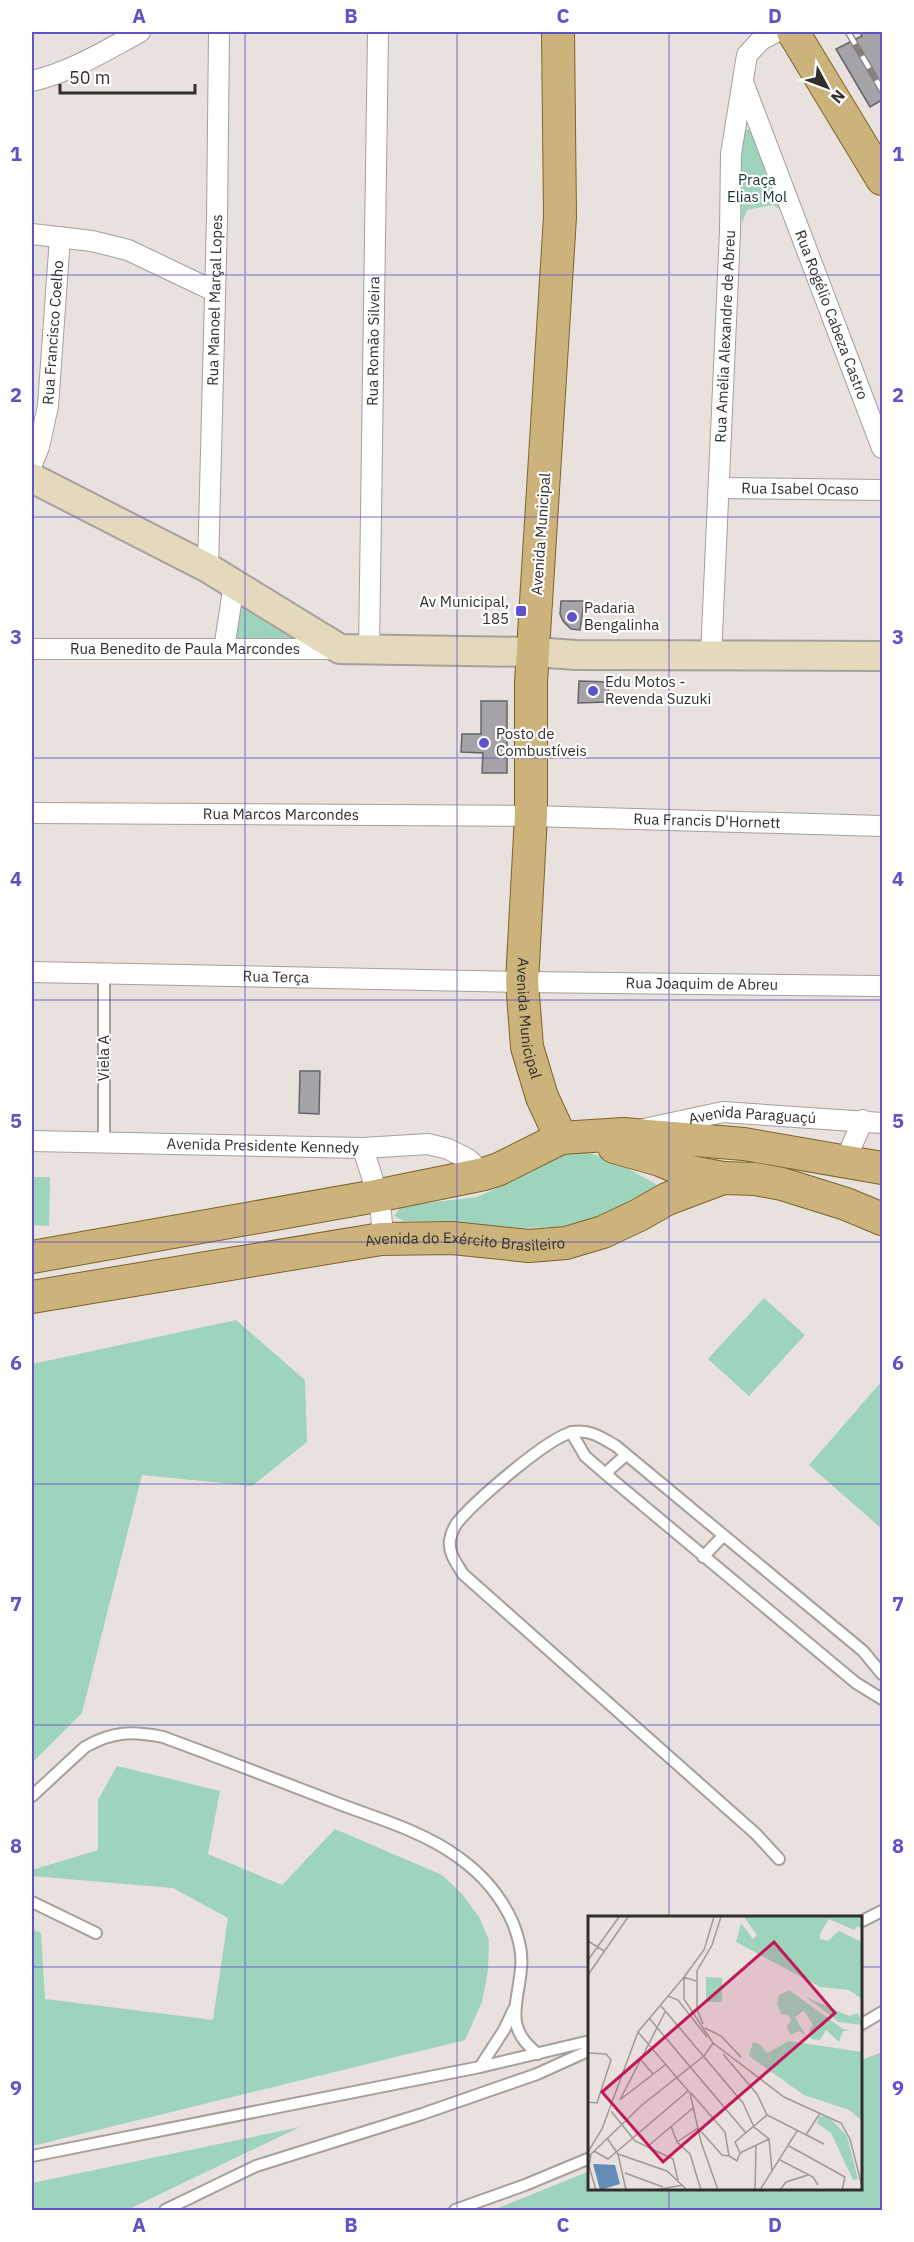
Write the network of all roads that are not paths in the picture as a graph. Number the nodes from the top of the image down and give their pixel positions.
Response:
1 (140, 32) edge
2 (219, 32) edge
3 (378, 32) edge
4 (558, 32) edge
5 (776, 32) edge
6 (793, 32) edge
7 (742, 79) junction
8 (32, 81) edge
9 (762, 130) junction
10 (735, 132) junction
11 (882, 179) edge
12 (32, 234) edge
13 (60, 237) junction
14 (214, 291) junction
15 (882, 448) edge
16 (32, 464) edge
17 (32, 478) edge
18 (719, 488) junction
19 (882, 490) edge
20 (207, 568) junction
21 (234, 584) junction
22 (32, 649) edge
23 (224, 649) junction
24 (340, 649) junction
25 (369, 651) junction
26 (534, 652) junction
27 (711, 656) junction
28 (882, 656) edge
29 (32, 813) edge
30 (531, 816) junction
31 (882, 826) edge
32 (32, 972) edge
33 (104, 974) junction
34 (522, 982) junction
35 (882, 986) edge
36 (873, 1121) edge
37 (623, 1134) junction
38 (561, 1138) junction
39 (32, 1141) edge
40 (104, 1143) junction
41 (363, 1148) junction
42 (845, 1161) junction
43 (882, 1168) edge
44 (484, 1174) junction
45 (723, 1178) junction
46 (376, 1196) junction
47 (882, 1219) edge
48 (381, 1239) junction
49 (32, 1257) edge
50 (32, 1297) edge
51 (571, 1432) junction
52 (626, 1455) junction
53 (608, 1476) junction
54 (723, 1536) junction
55 (703, 1557) junction
56 (882, 1674) edge
57 (882, 1700) edge
58 (32, 1796) edge
59 (779, 1859) dead end
60 (32, 1902) edge
61 (882, 1911) edge
62 (863, 1920) edge
63 (96, 1933) dead end
64 (516, 2006) junction
65 (882, 2012) edge
66 (863, 2023) edge
67 (588, 2042) edge
68 (588, 2051) edge
69 (538, 2054) junction
70 (480, 2067) junction
71 (32, 2156) edge
72 (588, 2159) edge
73 (165, 2211) edge
74 (455, 2211) edge

1 - 8 street
2 - 14 street, Rua Manoel Marçal Lopes
3 - 25 street, Rua Romão Silveira
4 - 26 main road, Avenida Municipal
5 - 7 street, Rua Amélia Alexandre de Abreu
6 - 11 main road
7 - 9 street, Rua Rogélio Cabeza Castro
7 - 10 street, Rua Amélia Alexandre de Abreu
9 - 10 street
9 - 15 street, Rua Rogélio Cabeza Castro
10 - 18 street, Rua Amélia Alexandre de Abreu
12 - 13 street
13 - 14 street
13 - 16 street, Rua Francisco Coelho
14 - 20 street, Rua Manoel Marçal Lopes
17 - 20 main road
18 - 19 street, Rua Isabel Ocaso
18 - 27 street, Rua Amélia Alexandre de Abreu
20 - 21 main road
21 - 23 street
21 - 24 main road
22 - 23 street, Rua Benedito de Paula Marcondes
23 - 24 street, Rua Benedito de Paula Marcondes
24 - 25 main road
25 - 26 main road
26 - 27 main road
26 - 30 main road, Avenida Municipal
27 - 28 main road
29 - 30 street, Rua Marcos Marcondes
30 - 31 street, Rua Francis D'Hornett
30 - 34 main road, Avenida Municipal
32 - 33 street, Rua Terça
33 - 34 street, Rua Terça
33 - 40 lane, Viela A
34 - 35 street, Rua Joaquim de Abreu
34 - 38 main road, Avenida Municipal
36 - 37 street, Avenida Paraguaçú
36 - 42 street
37 - 38 main road
37 - 42 main road
38 - 44 main road
38 - 45 main road
39 - 40 street, Avenida Presidente Kennedy
40 - 41 street, Avenida Presidente Kennedy
41 - 44 street, Avenida Presidente Kennedy
41 - 46 street
42 - 43 main road
44 - 46 main road
45 - 47 main road, Avenida do Exército Brasileiro
45 - 48 main road, Avenida do Exército Brasileiro
46 - 48 street
46 - 49 main road
48 - 50 main road, Avenida do Exército Brasileiro
51 - 52 lane
51 - 53 lane
51 - 59 lane
52 - 53 lane
52 - 54 lane
53 - 55 lane
54 - 55 lane
54 - 56 lane
55 - 57 lane
58 - 64 lane
60 - 63 lane
61 - 62 lane
64 - 69 lane
64 - 70 lane
65 - 66 lane
67 - 69 lane
68 - 73 lane
69 - 70 lane
70 - 71 lane
72 - 74 lane

